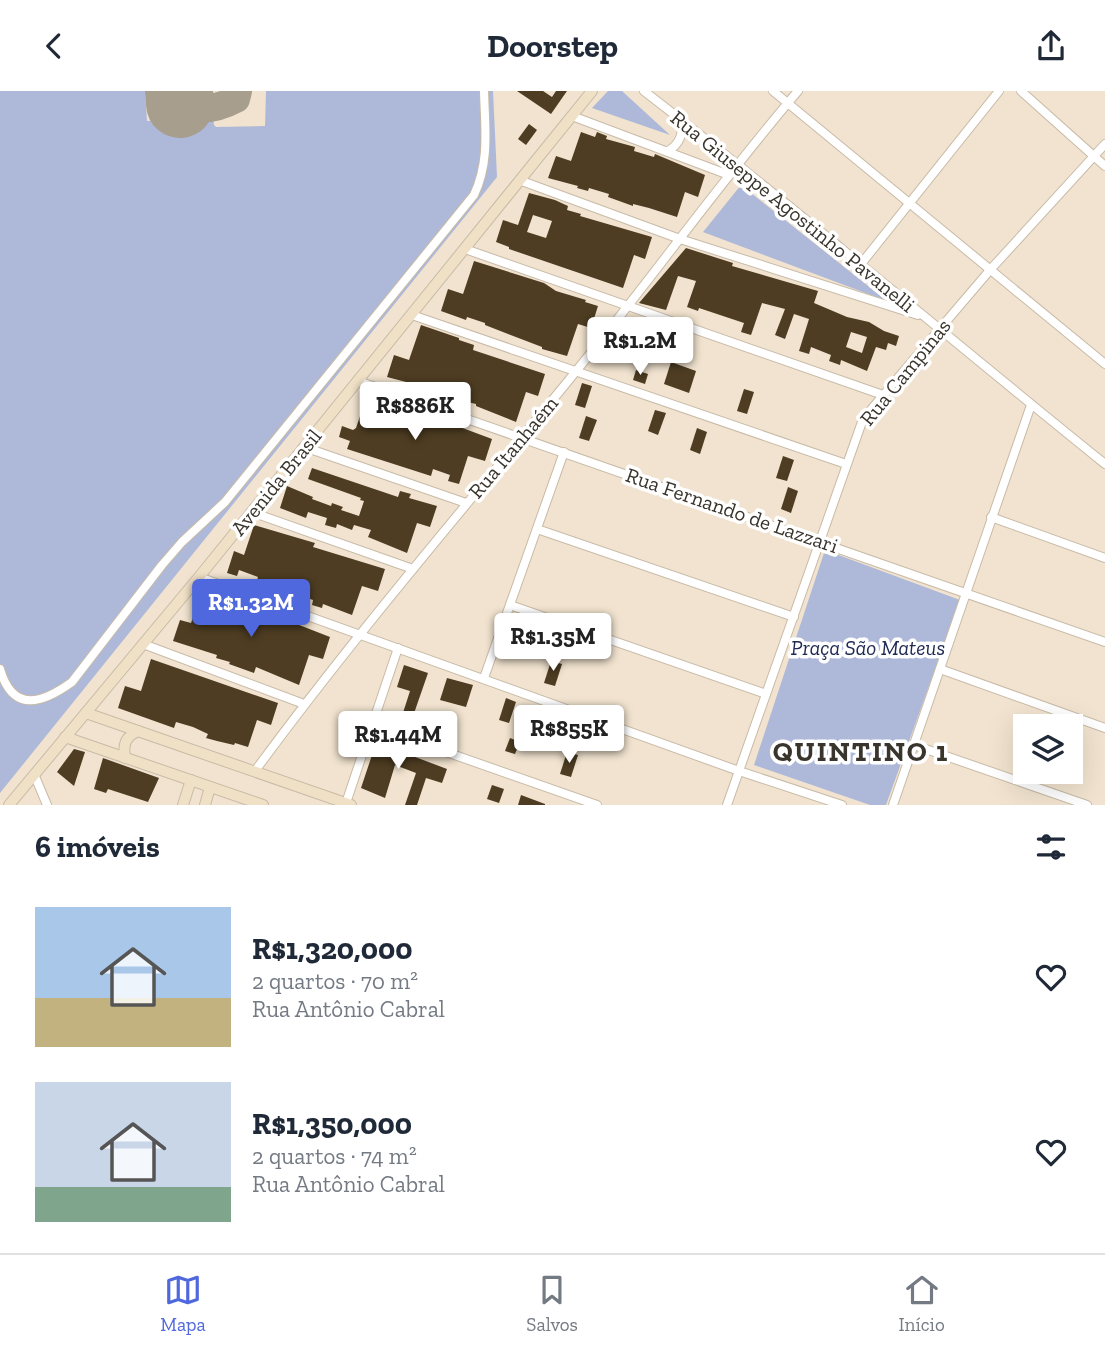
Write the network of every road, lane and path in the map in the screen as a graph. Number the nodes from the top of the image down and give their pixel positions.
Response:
1 (484, 91) edge
2 (592, 91) edge
3 (645, 91) edge
4 (773, 91) edge
5 (798, 91) edge
6 (999, 91) edge
7 (1021, 91) edge
8 (788, 103) junction
9 (572, 116) junction
10 (683, 121) junction
11 (1105, 144) edge
12 (668, 151) junction
13 (1094, 157) junction
14 (739, 164) junction
15 (1105, 166) edge
16 (729, 175) junction
17 (519, 180) junction
18 (910, 205) junction
19 (680, 239) junction
20 (465, 249) junction
21 (861, 264) junction
22 (990, 270) junction
23 (627, 305) junction
24 (412, 315) junction
25 (923, 317) junction
26 (938, 330) junction
27 (1105, 364) edge
28 (576, 371) junction
29 (358, 381) junction
30 (883, 395) junction
31 (1031, 405) junction
32 (521, 436) junction
33 (304, 447) junction
34 (564, 452) junction
35 (846, 464) junction
36 (1105, 464) edge
37 (466, 503) junction
38 (251, 512) junction
39 (991, 517) junction
40 (537, 529) junction
41 (821, 541) junction
42 (1105, 558) edge
43 (414, 569) junction
44 (199, 577) junction
45 (966, 593) junction
46 (510, 605) junction
47 (794, 617) junction
48 (360, 635) junction
49 (1105, 642) edge
50 (143, 644) junction
51 (398, 648) junction
52 (0, 669) edge
53 (940, 669) junction
54 (484, 678) junction
55 (766, 694) junction
56 (304, 704) junction
57 (86, 713) junction
58 (372, 726) junction
59 (1105, 728) edge
60 (138, 731) junction
61 (65, 737) junction
62 (914, 745) junction
63 (125, 758) junction
64 (255, 771) junction
65 (739, 771) junction
66 (34, 775) junction
67 (191, 780) junction
68 (210, 787) junction
69 (348, 804) edge
70 (9, 805) edge
71 (47, 805) edge
72 (183, 805) edge
73 (205, 805) edge
74 (262, 805) edge
75 (597, 805) edge
76 (727, 805) edge
77 (842, 805) edge
78 (893, 805) edge
79 (1087, 805) edge

1 - 52 street
2 - 9 main road, Avenida Brasil
3 - 10 street, Rua Giuseppe Agostinho Pavanelli
4 - 8 street
5 - 8 street, Rua Itanhaém
6 - 18 street
7 - 13 street
8 - 14 street, Rua Itanhaém
8 - 18 street
9 - 12 street
9 - 17 main road, Avenida Brasil
10 - 12 street
10 - 14 street, Rua Giuseppe Agostinho Pavanelli
11 - 13 street, Rua Campinas
12 - 16 street
13 - 15 street
13 - 22 street, Rua Campinas
14 - 16 street, Rua Itanhaém
14 - 21 street, Rua Giuseppe Agostinho Pavanelli
16 - 19 street, Rua Itanhaém
17 - 19 street
17 - 20 main road, Avenida Brasil
18 - 21 street
18 - 22 street
19 - 23 street, Rua Itanhaém
19 - 25 street
20 - 23 street
20 - 24 main road, Avenida Brasil
21 - 25 street, Rua Giuseppe Agostinho Pavanelli
22 - 26 street, Rua Campinas
22 - 27 street
23 - 28 street, Rua Itanhaém
23 - 30 street
24 - 28 street
24 - 29 main road, Avenida Brasil
25 - 26 street, Rua Giuseppe Agostinho Pavanelli
26 - 30 street, Rua Campinas
26 - 31 street, Rua Giuseppe Agostinho Pavanelli
28 - 32 street, Rua Itanhaém
28 - 35 street
29 - 32 street, Rua Fernando de Lazzari
29 - 33 main road, Avenida Brasil
30 - 35 street, Rua Campinas
31 - 36 street, Rua Giuseppe Agostinho Pavanelli
31 - 39 street
32 - 34 street, Rua Fernando de Lazzari
32 - 37 street, Rua Itanhaém
33 - 37 street
33 - 38 main road, Avenida Brasil
34 - 40 street
34 - 41 street, Rua Fernando de Lazzari
35 - 41 street, Rua Campinas
37 - 43 street, Rua Itanhaém
38 - 43 street
38 - 44 main road, Avenida Brasil
39 - 42 street
39 - 45 street
40 - 46 street
40 - 47 street
41 - 45 street, Rua Fernando de Lazzari
41 - 47 street, Rua Campinas
43 - 48 street, Rua Itanhaém
44 - 48 street
44 - 50 main road, Avenida Brasil
45 - 49 street, Rua Fernando de Lazzari
45 - 53 street
46 - 54 street
46 - 55 street
47 - 55 street, Rua Campinas
48 - 51 street
48 - 56 street, Rua Itanhaém
50 - 56 street
50 - 57 main road, Avenida Brasil
51 - 54 street
51 - 58 street
53 - 59 street
53 - 62 street
54 - 65 street
55 - 65 street, Rua Campinas
56 - 64 street, Rua Itanhaém
57 - 60 main road
57 - 61 main road, Avenida Brasil
58 - 69 street
58 - 75 street
60 - 63 main road
60 - 64 main road
61 - 63 main road
61 - 66 main road, Avenida Brasil
62 - 78 street
62 - 79 street
63 - 67 main road
64 - 69 main road
65 - 76 street, Rua Campinas
65 - 77 street
66 - 70 main road, Avenida Brasil
66 - 71 street
67 - 68 main road
67 - 72 main road
68 - 73 main road
68 - 74 main road

